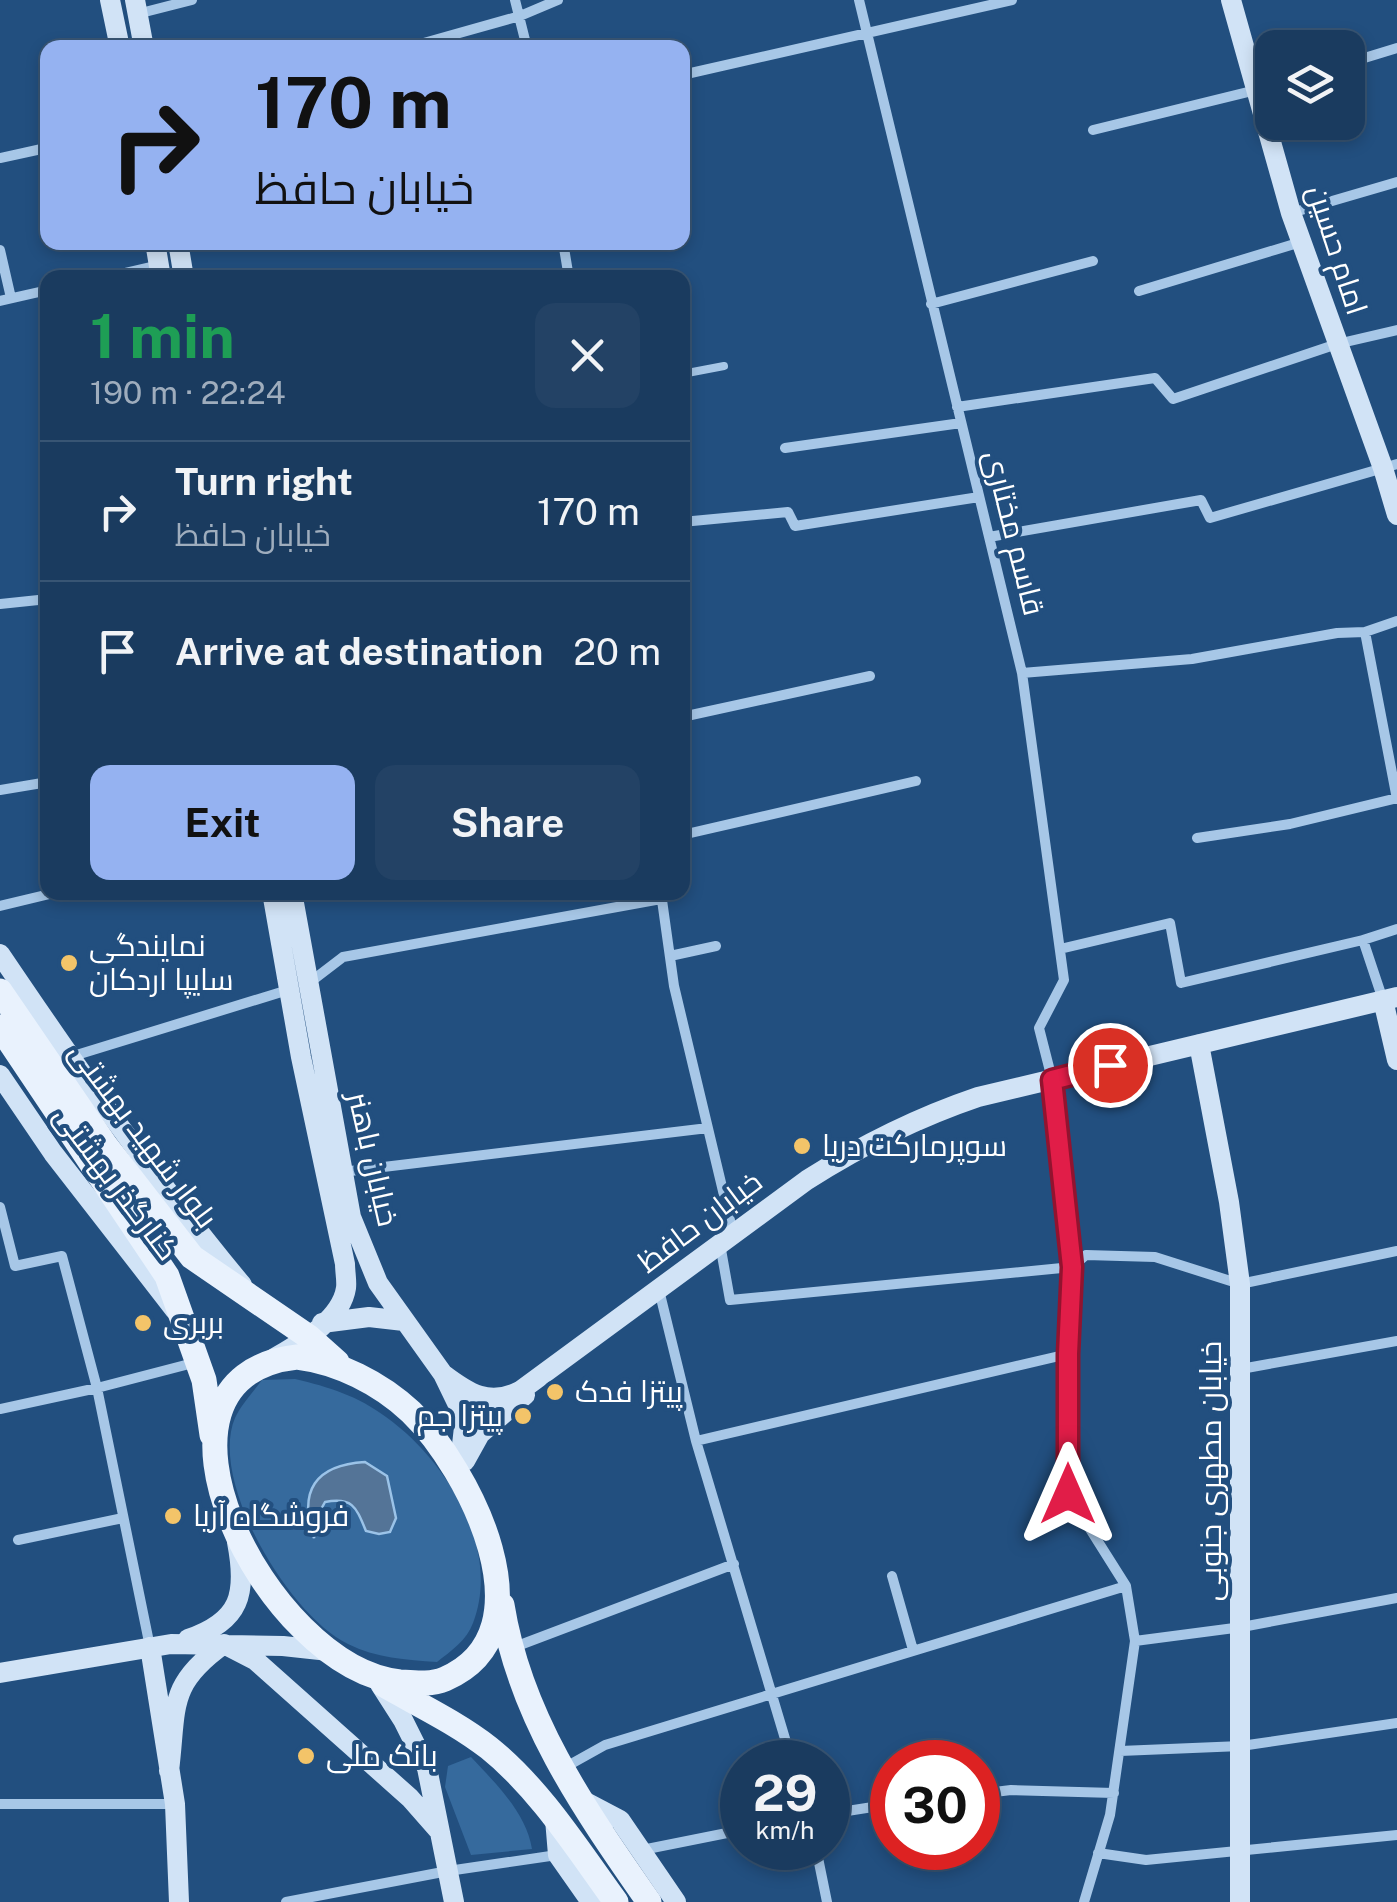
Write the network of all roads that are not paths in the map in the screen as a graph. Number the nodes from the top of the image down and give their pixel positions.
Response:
1 (110, 0) edge
2 (192, 0) edge
3 (516, 0) edge
4 (558, 0) edge
5 (859, 0) edge
6 (1012, 0) edge
7 (1231, 0) edge
8 (136, 7) edge
9 (520, 16) junction
10 (867, 35) junction
11 (118, 40) edge
12 (142, 40) edge
13 (434, 40) edge
14 (525, 40) edge
15 (1397, 48) edge
16 (1365, 58) edge
17 (1255, 64) edge
18 (690, 73) edge
19 (1255, 90) edge
20 (1094, 130) dead end
21 (1275, 140) edge
22 (40, 149) edge
23 (0, 158) edge
24 (1397, 182) edge
25 (1291, 213) junction
26 (1301, 242) junction
27 (0, 250) edge
28 (1093, 261) dead end
29 (1139, 291) dead end
30 (40, 292) edge
31 (6, 300) edge
32 (931, 304) junction
33 (1397, 330) edge
34 (1336, 344) junction
35 (724, 366) dead end
36 (690, 372) edge
37 (957, 407) junction
38 (961, 423) junction
39 (785, 448) dead end
40 (1390, 466) edge
41 (979, 497) junction
42 (1397, 516) edge
43 (690, 521) edge
44 (989, 537) junction
45 (40, 600) edge
46 (0, 604) edge
47 (1397, 622) edge
48 (1364, 632) junction
49 (1022, 673) junction
50 (870, 676) dead end
51 (690, 715) edge
52 (1394, 772) edge
53 (916, 781) dead end
54 (40, 783) edge
55 (0, 790) edge
56 (1397, 799) edge
57 (690, 834) edge
58 (1197, 838) dead end
59 (40, 896) edge
60 (274, 900) edge
61 (293, 900) edge
62 (640, 900) edge
63 (662, 900) edge
64 (0, 906) edge
65 (1397, 929) edge
66 (1363, 940) junction
67 (716, 946) dead end
68 (1060, 949) junction
69 (0, 954) edge
70 (670, 956) junction
71 (299, 986) junction
72 (0, 990) edge
73 (1390, 999) edge
74 (0, 1028) edge
75 (1199, 1044) junction
76 (70, 1057) junction
77 (1397, 1060) edge
78 (0, 1075) edge
79 (1052, 1080) junction
80 (708, 1128) junction
81 (342, 1172) junction
82 (0, 1207) edge
83 (727, 1239) junction
84 (1397, 1251) edge
85 (1072, 1267) junction
86 (1240, 1284) junction
87 (659, 1290) junction
88 (252, 1298) junction
89 (404, 1321) junction
90 (186, 1324) junction
91 (316, 1330) junction
92 (1397, 1340) edge
93 (1068, 1354) junction
94 (272, 1360) junction
95 (563, 1361) junction
96 (198, 1362) junction
97 (1240, 1369) junction
98 (348, 1372) junction
99 (442, 1374) junction
100 (97, 1388) junction
101 (0, 1409) edge
102 (696, 1441) junction
103 (216, 1467) junction
104 (459, 1472) junction
105 (123, 1518) junction
106 (236, 1536) junction
107 (18, 1540) dead end
108 (734, 1564) junction
109 (496, 1572) junction
110 (892, 1576) dead end
111 (1126, 1586) junction
112 (1397, 1598) edge
113 (1242, 1627) junction
114 (1134, 1641) junction
115 (172, 1644) junction
116 (224, 1644) junction
117 (150, 1647) junction
118 (511, 1648) junction
119 (913, 1650) junction
120 (329, 1652) junction
121 (0, 1673) edge
122 (368, 1676) junction
123 (770, 1694) junction
124 (1397, 1723) edge
125 (785, 1740) edge
126 (1242, 1746) junction
127 (1120, 1751) junction
128 (562, 1768) junction
129 (170, 1770) junction
130 (1000, 1791) edge
131 (1114, 1793) junction
132 (582, 1800) junction
133 (0, 1804) edge
134 (174, 1804) junction
135 (555, 1819) junction
136 (440, 1831) junction
137 (720, 1834) edge
138 (1397, 1834) edge
139 (640, 1850) junction
140 (1240, 1852) junction
141 (1098, 1853) junction
142 (558, 1855) junction
143 (821, 1870) edge
144 (448, 1871) junction
145 (179, 1902) edge
146 (286, 1902) edge
147 (454, 1902) edge
148 (592, 1902) edge
149 (616, 1902) edge
150 (649, 1902) edge
151 (676, 1902) edge
152 (828, 1902) edge
153 (1084, 1902) edge
154 (1240, 1902) edge

1 - 11 main road
2 - 8 street
3 - 9 street
4 - 9 street
5 - 10 street, قاسم مختاری
6 - 10 street
7 - 17 main road, امام حسین
8 - 12 main road
9 - 13 street
9 - 14 street
10 - 18 street
10 - 32 street, قاسم مختاری
15 - 16 street
19 - 20 street
21 - 25 main road, امام حسین
22 - 23 street
24 - 25 street
25 - 26 main road, امام حسین
26 - 29 street
26 - 34 main road, امام حسین
27 - 31 street
28 - 32 street
30 - 31 street
32 - 37 street, قاسم مختاری
33 - 34 street
34 - 37 street
34 - 40 main road, امام حسین
35 - 36 lane
37 - 38 street, قاسم مختاری
38 - 39 street
38 - 41 street, قاسم مختاری
40 - 42 main road, امام حسین
40 - 44 street
41 - 43 street
41 - 44 street, قاسم مختاری
44 - 49 street, قاسم مختاری
45 - 46 street
47 - 48 street
48 - 49 street
48 - 52 street
49 - 68 street, قاسم مختاری
50 - 51 street
52 - 56 street
53 - 57 street
54 - 55 street
56 - 58 street
59 - 64 street
60 - 71 main road, خیابان باهنر
61 - 71 main road, خیابان باهنر
62 - 71 street
63 - 70 street
65 - 66 street
66 - 68 street
66 - 73 street
67 - 70 street
68 - 79 street, قاسم مختاری
69 - 76 main road, کنارگذر بهشتی
70 - 80 street
71 - 76 street
71 - 81 main road, خیابان باهنر
71 - 91 main road, خیابان باهنر
72 - 88 main road, بلوار شهید بهشتی
73 - 75 main road, خیابان حافظ
73 - 77 main road
74 - 90 main road, بلوار شهید بهشتی
75 - 79 main road, خیابان حافظ
75 - 86 main road, خیابان مطهری جنوبی
76 - 88 main road, کنارگذر بهشتی
78 - 90 main road, کنارگذر بهشتی
79 - 83 main road, خیابان حافظ
79 - 85 street, قاسم مختاری
80 - 81 street
80 - 83 street
81 - 89 main road, خیابان باهنر
82 - 100 street
83 - 85 street
83 - 87 main road, خیابان حافظ
84 - 86 street
85 - 86 street
85 - 93 street, قاسم مختاری
86 - 97 main road, خیابان مطهری جنوبی
87 - 95 main road, خیابان حافظ
87 - 102 street
88 - 91 main road, بلوار شهید بهشتی
89 - 91 main road
89 - 99 main road, خیابان باهنر
90 - 96 main road, بلوار شهید بهشتی
91 - 94 main road
91 - 98 main road, بلوار شهید بهشتی
92 - 97 street
93 - 102 street
93 - 111 street, قاسم مختاری
94 - 98 main road
94 - 103 main road
95 - 99 main road, خیابان حافظ
95 - 104 main road, خیابان حافظ
96 - 100 street
96 - 103 main road, بلوار شهید بهشتی
97 - 113 main road, خیابان مطهری جنوبی
98 - 104 main road
99 - 104 main road, خیابان باهنر
100 - 101 street
100 - 105 street
102 - 108 street
103 - 106 main road
104 - 109 main road
105 - 107 street
105 - 117 street
106 - 115 main road
106 - 120 main road
108 - 118 street
108 - 123 street
109 - 118 main road
109 - 122 main road
110 - 119 street
111 - 114 street
111 - 119 street
112 - 113 street
113 - 114 street
113 - 126 main road, خیابان مطهری جنوبی
114 - 127 street
115 - 116 main road
115 - 117 main road
116 - 120 main road
116 - 129 main road
116 - 136 main road
117 - 121 main road
117 - 129 main road
118 - 128 main road
119 - 123 street
120 - 122 main road
122 - 135 main road
122 - 136 main road
123 - 125 street
123 - 128 street
124 - 126 street
126 - 127 street
126 - 140 main road, خیابان مطهری جنوبی
127 - 131 street
128 - 132 main road
129 - 134 main road
130 - 131 street
131 - 141 street
132 - 139 main road
132 - 150 main road
133 - 134 street
134 - 145 main road
135 - 142 main road
135 - 149 main road
136 - 144 main road
137 - 139 street
138 - 140 street
139 - 151 main road
140 - 141 street
140 - 154 main road, خیابان مطهری جنوبی
141 - 153 street
142 - 144 street
142 - 148 main road
143 - 152 street
144 - 146 street
144 - 147 main road

